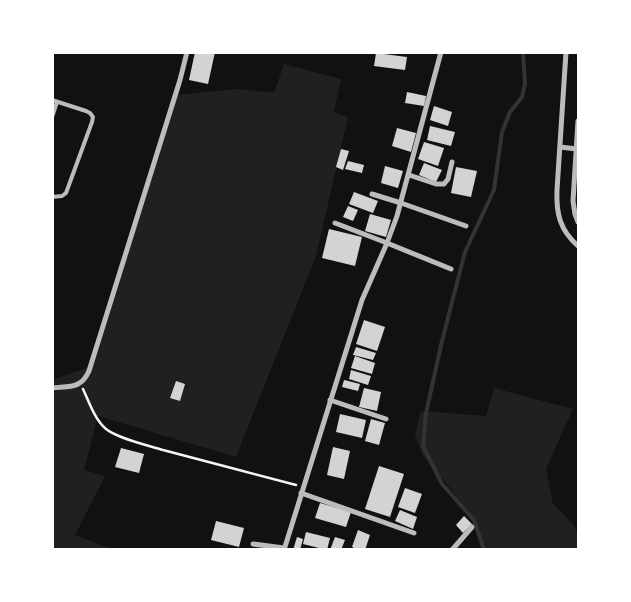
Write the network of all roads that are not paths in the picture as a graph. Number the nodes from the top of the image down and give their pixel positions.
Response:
1 (187, 52) edge
2 (440, 52) edge
3 (566, 52) edge
4 (55, 101) edge
5 (52, 116) edge
6 (578, 121) edge
7 (560, 147) junction
8 (577, 149) junction
9 (452, 162) dead end
10 (409, 174) junction
11 (372, 194) dead end
12 (52, 197) edge
13 (401, 203) junction
14 (578, 222) edge
15 (334, 223) dead end
16 (466, 226) dead end
17 (387, 242) junction
18 (578, 246) edge
19 (452, 269) dead end
20 (52, 388) edge
21 (330, 400) junction
22 (386, 419) dead end
23 (301, 493) junction
24 (472, 527) dead end
25 (414, 533) dead end
26 (253, 544) dead end
27 (284, 549) edge
28 (452, 550) edge

1 - 20 street
2 - 10 street
3 - 7 street
4 - 5 lane
4 - 12 lane
6 - 8 street
7 - 8 street
7 - 18 street
8 - 14 street
9 - 10 street
10 - 13 street
11 - 13 street
13 - 16 street
13 - 17 street
15 - 17 street
17 - 19 street
17 - 21 street
21 - 22 street
21 - 23 street
23 - 25 street
23 - 27 street
24 - 28 street
26 - 27 street

